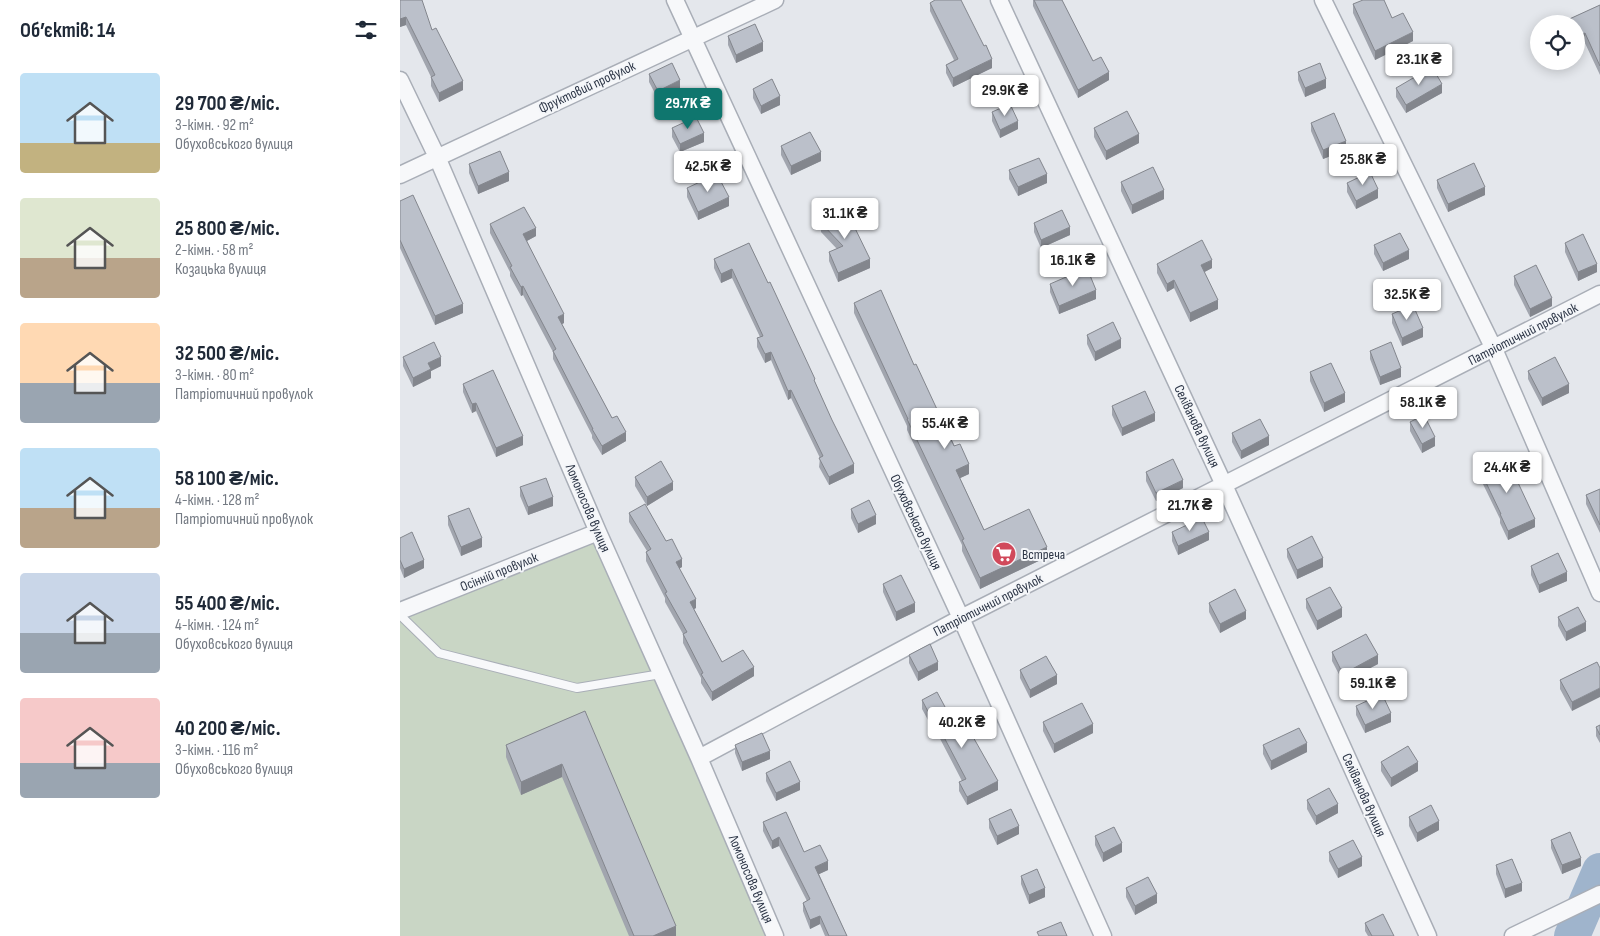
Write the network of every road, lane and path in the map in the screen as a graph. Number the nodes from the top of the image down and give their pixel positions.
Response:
1 (676, 0) edge
2 (775, 0) edge
3 (999, 0) edge
4 (1324, 0) edge
5 (693, 38) junction
6 (400, 80) edge
7 (437, 157) junction
8 (400, 175) edge
9 (1600, 294) edge
10 (1494, 349) junction
11 (1224, 485) junction
12 (598, 532) junction
13 (1600, 593) edge
14 (400, 611) edge
15 (400, 615) edge
16 (961, 618) junction
17 (661, 674) junction
18 (699, 758) junction
19 (1600, 894) edge
20 (775, 936) edge
21 (1103, 936) edge
22 (1428, 936) edge
23 (1513, 936) edge

1 - 5 street, Обуховського вулиця
2 - 5 street, Фруктовий провулок
3 - 11 street, Селіванова вулиця
4 - 10 street
5 - 7 street, Фруктовий провулок
5 - 16 street, Обуховського вулиця
6 - 7 street, Ломоносова вулиця
7 - 8 street, Фруктовий провулок
7 - 12 street, Ломоносова вулиця
9 - 10 street, Патріотичний провулок
10 - 11 street, Патріотичний провулок
10 - 13 street
11 - 16 street, Патріотичний провулок
11 - 22 street, Селіванова вулиця
12 - 14 street, Осінній провулок
12 - 17 street, Ломоносова вулиця
15 - 17 lane
16 - 18 street, Патріотичний провулок
16 - 21 street, Обуховського вулиця
17 - 18 street, Ломоносова вулиця
18 - 20 street, Ломоносова вулиця
19 - 23 street

